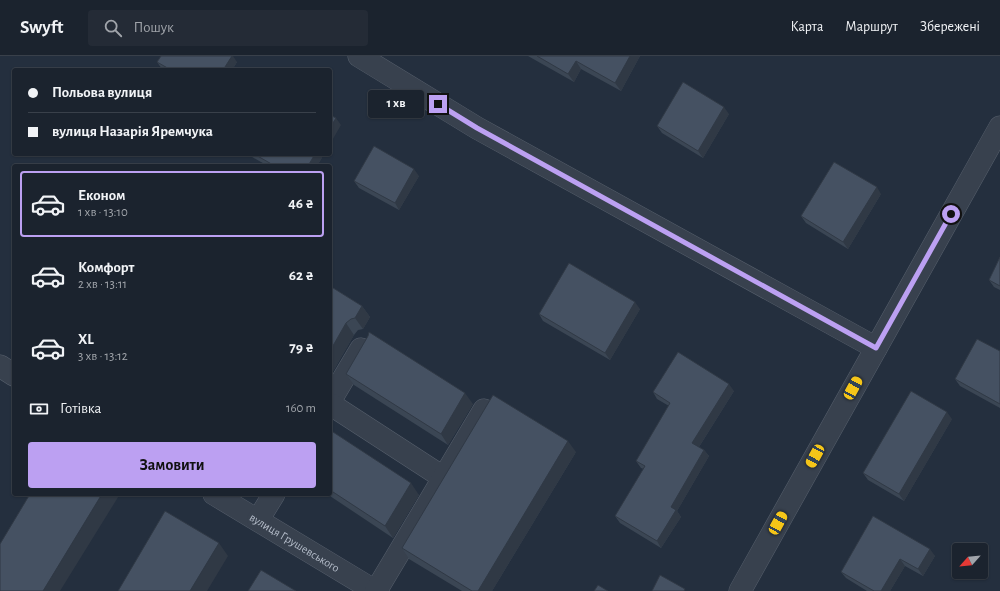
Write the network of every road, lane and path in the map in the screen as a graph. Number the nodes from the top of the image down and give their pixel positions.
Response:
1 (359, 56) edge
2 (1000, 127) edge
3 (366, 341) edge
4 (876, 348) junction
5 (0, 366) edge
6 (12, 374) edge
7 (332, 399) edge
8 (332, 403) edge
9 (484, 410) edge
10 (444, 478) junction
11 (217, 496) edge
12 (273, 496) edge
13 (258, 520) junction
14 (375, 591) edge
15 (740, 591) edge

1 - 4 street
2 - 4 street
3 - 7 street
4 - 15 street
5 - 6 street
8 - 10 street
9 - 10 street
10 - 14 street
11 - 13 street, вулиця Грушевського
12 - 13 street
13 - 14 street, вулиця Грушевського

